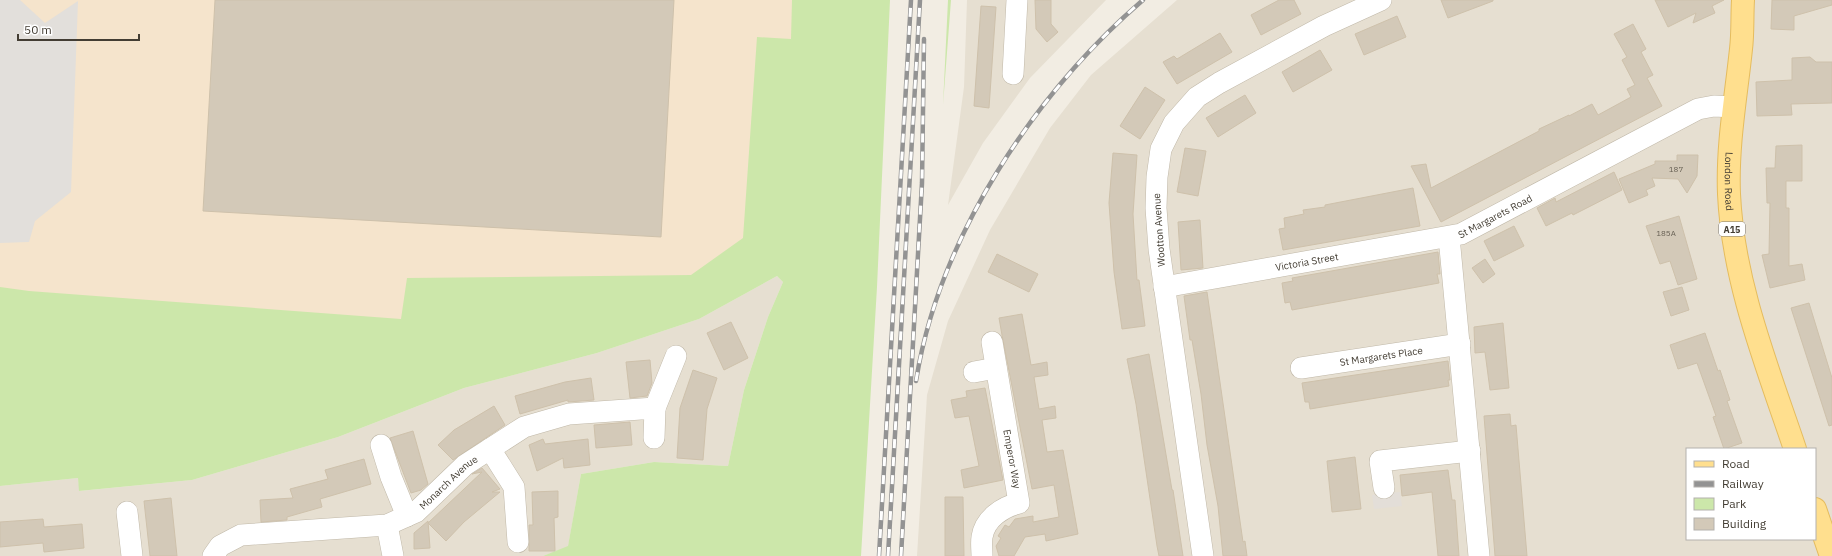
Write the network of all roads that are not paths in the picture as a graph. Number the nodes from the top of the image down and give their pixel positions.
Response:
1 (1017, 0) edge
2 (1381, 0) edge
3 (1743, 0) edge
4 (1014, 74) dead end
5 (1734, 106) junction
6 (1449, 237) junction
7 (1164, 287) junction
8 (992, 342) dead end
9 (1460, 344) junction
10 (676, 356) dead end
11 (996, 368) junction
12 (1301, 368) dead end
13 (974, 372) dead end
14 (655, 408) junction
15 (654, 438) dead end
16 (381, 445) dead end
17 (490, 448) junction
18 (1795, 448) edge
19 (1470, 451) junction
20 (1384, 488) dead end
21 (127, 512) dead end
22 (1816, 512) edge
23 (407, 516) junction
24 (387, 525) junction
25 (518, 542) dead end
26 (132, 556) edge
27 (213, 556) edge
28 (393, 556) edge
29 (982, 556) edge
30 (1203, 556) edge
31 (1479, 556) edge
32 (1831, 556) edge

1 - 4 street
2 - 7 street, Wootton Avenue
3 - 5 main road, London Road / A15
5 - 6 street, St Margarets Road
5 - 18 main road, London Road / A15
6 - 7 street, Victoria Street
6 - 9 street, St Margarets Road
7 - 30 street, Wootton Avenue
8 - 11 street, Emperor Way
9 - 12 street, St Margarets Place
9 - 19 street, St Margarets Road
10 - 14 street
11 - 13 street
11 - 29 street, Emperor Way
14 - 15 street
14 - 17 street, Monarch Avenue
16 - 23 street
17 - 23 street, Monarch Avenue
17 - 25 street
19 - 20 street
19 - 31 street, St Margarets Road
21 - 26 street
22 - 32 main road
23 - 24 street, Monarch Avenue
24 - 27 street, Monarch Avenue
24 - 28 street

